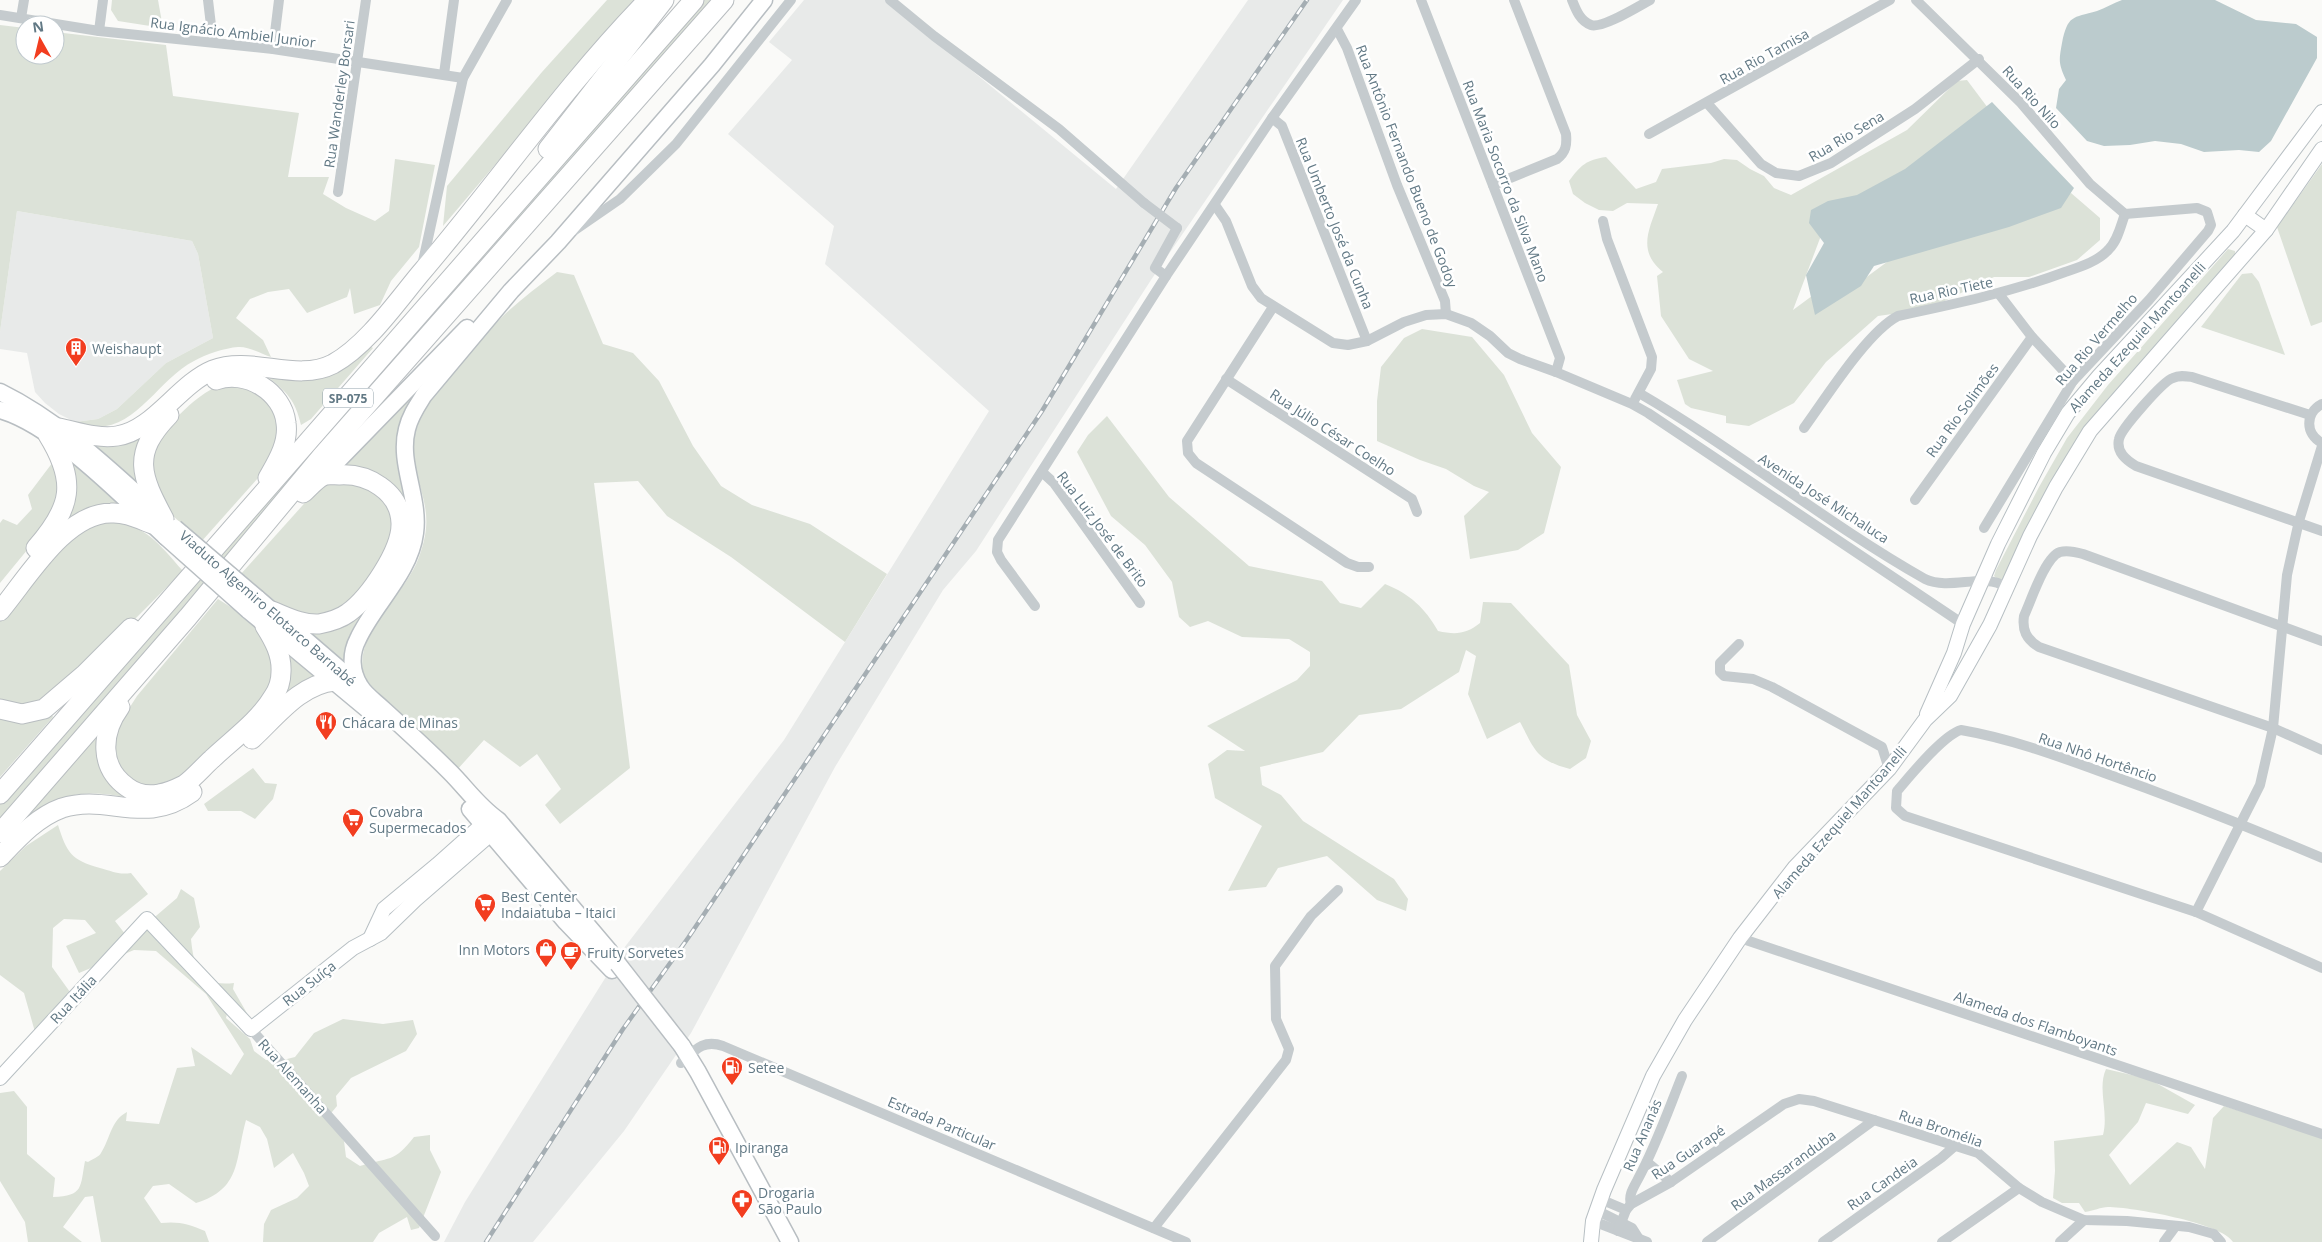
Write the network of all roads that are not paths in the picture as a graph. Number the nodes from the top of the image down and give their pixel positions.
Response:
1 (24, 0) edge
2 (103, 0) edge
3 (208, 0) edge
4 (279, 0) edge
5 (366, 0) edge
6 (454, 0) edge
7 (507, 0) edge
8 (648, 0) edge
9 (664, 0) edge
10 (694, 0) edge
11 (724, 0) edge
12 (764, 0) edge
13 (791, 0) edge
14 (890, 0) edge
15 (1356, 0) edge
16 (1421, 0) edge
17 (1514, 0) edge
18 (1572, 0) edge
19 (1650, 0) edge
20 (1890, 0) edge
21 (1916, 0) edge
22 (0, 15) edge
23 (22, 15) edge
24 (15, 17) edge
25 (65, 25) edge
26 (1337, 29) junction
27 (99, 30) junction
28 (213, 42) junction
29 (273, 49) junction
30 (1978, 59) junction
31 (358, 62) junction
32 (444, 74) junction
33 (463, 78) junction
34 (1707, 103) junction
35 (2322, 112) edge
36 (1272, 118) junction
37 (1649, 134) dead end
38 (2322, 149) edge
39 (1493, 185) junction
40 (338, 192) dead end
41 (1214, 206) junction
42 (2125, 214) junction
43 (2245, 216) junction
44 (1603, 222) dead end
45 (2266, 230) junction
46 (2233, 231) junction
47 (558, 242) junction
48 (2250, 247) junction
49 (420, 274) junction
50 (1166, 276) junction
51 (445, 287) junction
52 (510, 291) junction
53 (1999, 294) junction
54 (1273, 307) junction
55 (1446, 314) junction
56 (2032, 337) junction
57 (1367, 341) junction
58 (1556, 372) junction
59 (1226, 379) junction
60 (2073, 381) junction
61 (0, 392) edge
62 (1639, 393) junction
63 (1632, 404) junction
64 (2322, 404) edge
65 (0, 410) edge
66 (2310, 415) junction
67 (1804, 428) dead end
68 (54, 432) junction
69 (2322, 444) edge
70 (1042, 472) junction
71 (323, 476) junction
72 (1914, 500) dead end
73 (252, 508) junction
74 (1417, 512) dead end
75 (2299, 521) junction
76 (164, 527) junction
77 (1984, 528) dead end
78 (2322, 530) edge
79 (261, 531) junction
80 (1369, 567) dead end
81 (1981, 582) junction
82 (2006, 587) junction
83 (0, 591) edge
84 (176, 594) junction
85 (1140, 603) dead end
86 (1035, 606) dead end
87 (0, 612) edge
88 (188, 617) junction
89 (269, 618) junction
90 (1963, 624) junction
91 (2282, 624) junction
92 (2322, 641) edge
93 (1740, 644) dead end
94 (1954, 653) junction
95 (1971, 661) junction
96 (335, 681) junction
97 (361, 688) junction
98 (0, 709) edge
99 (1925, 720) junction
100 (2273, 728) junction
101 (2322, 750) edge
102 (1889, 768) junction
103 (0, 794) edge
104 (487, 823) junction
105 (2241, 824) junction
106 (0, 833) edge
107 (518, 843) junction
108 (0, 857) edge
109 (2322, 858) edge
110 (1338, 890) dead end
111 (2196, 912) junction
112 (147, 919) joint
113 (1740, 938) junction
114 (615, 967) junction
115 (2322, 968) edge
116 (251, 1029) junction
117 (681, 1054) junction
118 (1682, 1076) dead end
119 (0, 1078) edge
120 (1784, 1104) joint
121 (1874, 1120) junction
122 (2322, 1134) edge
123 (1956, 1145) junction
124 (1647, 1162) junction
125 (1671, 1182) junction
126 (2019, 1188) junction
127 (1629, 1207) junction
128 (1597, 1210) junction
129 (2084, 1220) junction
130 (1619, 1226) junction
131 (2175, 1226) junction
132 (1154, 1228) junction
133 (435, 1236) dead end
134 (1643, 1240) edge
135 (778, 1242) edge
136 (790, 1242) edge
137 (1186, 1242) edge
138 (1591, 1242) edge
139 (1708, 1242) edge
140 (1823, 1242) edge
141 (1942, 1242) edge
142 (2060, 1242) edge
143 (2164, 1242) edge
144 (2221, 1242) edge

1 - 23 street
2 - 27 street
3 - 28 street
4 - 29 street
5 - 31 street, Rua Wanderley Borsari
6 - 32 street
7 - 33 street
8 - 49 highway
9 - 51 highway
10 - 51 highway, SP-075
11 - 79 highway, SP-075
12 - 47 main road
13 - 47 street
14 - 50 street, bridge
15 - 26 street
16 - 39 street, Rua Maria Socorro da Silva Mano
17 - 39 street
18 - 19 street
20 - 34 street, Rua Rio Tamisa
21 - 30 street, Rua Rio Nilo
22 - 24 street, Rua Ignácio Ambiel Junior
25 - 27 street, Rua Ignácio Ambiel Junior
26 - 36 street
26 - 55 street, Rua Antônio Fernando Bueno de Godoy
27 - 28 street, Rua Ignácio Ambiel Junior
28 - 29 street, Rua Ignácio Ambiel Junior
29 - 31 street, Rua Ignácio Ambiel Junior
30 - 34 street, Rua Rio Sena
30 - 42 street, Rua Rio Nilo
31 - 32 street, Rua Ignácio Ambiel Junior
31 - 40 street, Rua Wanderley Borsari
32 - 33 street, Rua Ignácio Ambiel Junior
33 - 49 street
34 - 37 street, Rua Rio Tamisa
35 - 43 main road, Alameda Ezequiel Mantoanelli
36 - 41 street
36 - 57 street, Rua Umberto José da Cunha
38 - 45 main road, Alameda Ezequiel Mantoanelli
39 - 58 street, Rua Maria Socorro da Silva Mano
41 - 50 street
41 - 54 street
42 - 53 street, Rua Rio Tiete
42 - 60 street, Rua Rio Vermelho
43 - 45 main road
43 - 46 main road, Alameda Ezequiel Mantoanelli
44 - 62 street
45 - 48 main road, Alameda Ezequiel Mantoanelli
46 - 48 main road
46 - 81 main road, Alameda Ezequiel Mantoanelli
47 - 52 main road
48 - 82 main road, Alameda Ezequiel Mantoanelli
49 - 68 highway
50 - 70 street
51 - 73 highway, SP-075
52 - 71 main road
52 - 97 main road
53 - 56 street
53 - 67 street, Rua Rio Tiete
54 - 57 street
54 - 59 street
55 - 57 street
55 - 58 street, Avenida José Michaluca
56 - 60 street
56 - 72 street, Rua Rio Solimões
58 - 63 street, Avenida José Michaluca
59 - 74 street, Rua Júlio César Coelho
59 - 80 street
60 - 77 street, Rua Rio Vermelho
61 - 68 main road
62 - 63 street
62 - 81 street, Avenida José Michaluca
63 - 90 street, Avenida José Michaluca
64 - 66 street
65 - 68 main road
66 - 69 street
66 - 75 street
68 - 76 main road, Viaduto Algemiro Elotarco Barnabé
68 - 83 highway
69 - 75 street
70 - 85 street, Rua Luiz José de Brito
70 - 86 street
71 - 79 highway
71 - 89 highway
73 - 76 highway
73 - 84 highway, SP-075
75 - 78 street
75 - 91 street
76 - 87 highway
76 - 89 main road, Viaduto Algemiro Elotarco Barnabé, bridge
79 - 88 highway, SP-075
81 - 82 street, Avenida José Michaluca
81 - 90 main road, Alameda Ezequiel Mantoanelli
82 - 95 main road, Alameda Ezequiel Mantoanelli
84 - 98 highway
84 - 103 highway, SP-075
88 - 89 highway
88 - 106 highway, SP-075
89 - 96 main road
89 - 97 main road, Viaduto Algemiro Elotarco Barnabé
90 - 94 main road, Alameda Ezequiel Mantoanelli
91 - 92 street
91 - 100 street
91 - 100 street
93 - 102 street
94 - 95 main road
94 - 99 main road, Alameda Ezequiel Mantoanelli
95 - 99 main road, Alameda Ezequiel Mantoanelli
96 - 104 main road
96 - 108 highway
97 - 104 main road, Viaduto Algemiro Elotarco Barnabé
99 - 102 main road, Alameda Ezequiel Mantoanelli
100 - 101 street
100 - 105 street
102 - 113 main road, Alameda Ezequiel Mantoanelli
104 - 107 main road
104 - 107 main road
104 - 114 main road
104 - 116 main road, Rua Suíça
105 - 109 street, Rua Nhô Hortêncio
105 - 111 street
105 - 111 street, Rua Nhô Hortêncio
107 - 114 main road
110 - 132 street
111 - 115 street
112 - 116 main road, Rua Alemanha
112 - 119 main road, Rua Itália
113 - 122 street, Alameda dos Flamboyants
113 - 128 main road, Alameda Ezequiel Mantoanelli
114 - 117 main road
116 - 133 street, Rua Alemanha
117 - 132 street, Estrada Particular
117 - 135 main road
117 - 136 main road
118 - 124 street, Rua Ananás
120 - 121 street, Rua Bromélia
120 - 125 street, Rua Guarapé
121 - 123 street, Rua Bromélia
121 - 139 street, Rua Massaranduba
123 - 126 street, Rua Bromélia
123 - 140 street, Rua Candeia
124 - 125 street
124 - 127 street, Rua Ananás
125 - 127 street, Rua Guarapé
126 - 129 street, Rua Bromélia
126 - 141 street
127 - 128 street
127 - 130 street
128 - 130 street
128 - 138 main road, Alameda Ezequiel Mantoanelli
129 - 131 street, Rua Bromélia
129 - 142 street
130 - 134 street
131 - 143 street
131 - 144 street, Rua Bromélia
132 - 137 street, Estrada Particular

